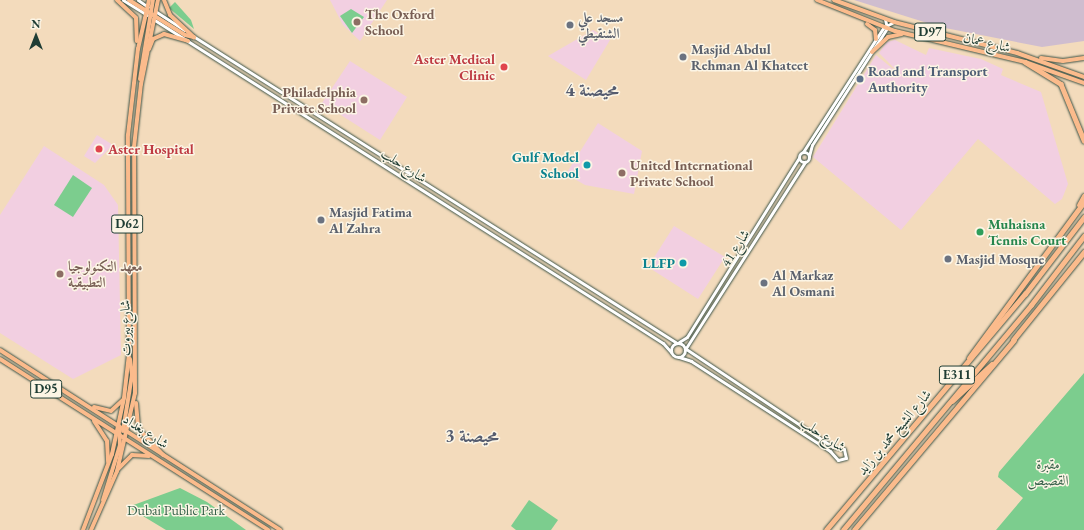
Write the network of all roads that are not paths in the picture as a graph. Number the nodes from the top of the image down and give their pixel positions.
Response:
1 (118, 0) edge
2 (123, 0) edge
3 (129, 0) edge
4 (138, 0) edge
5 (149, 0) edge
6 (153, 0) edge
7 (158, 0) edge
8 (164, 0) edge
9 (817, 0) edge
10 (834, 0) edge
11 (150, 13) junction
12 (853, 16) junction
13 (885, 19) junction
14 (894, 22) junction
15 (886, 27) junction
16 (906, 34) junction
17 (194, 37) junction
18 (876, 39) junction
19 (188, 41) junction
20 (138, 49) junction
21 (872, 52) junction
22 (1028, 57) junction
23 (1084, 58) edge
24 (1025, 62) junction
25 (1084, 77) edge
26 (1084, 83) edge
27 (140, 84) junction
28 (1084, 140) edge
29 (803, 152) junction
30 (809, 156) junction
31 (799, 158) junction
32 (805, 162) junction
33 (1084, 196) edge
34 (1084, 202) edge
35 (1075, 212) junction
36 (1084, 217) edge
37 (1084, 236) edge
38 (1083, 254) edge
39 (1014, 340) junction
40 (678, 342) junction
41 (686, 349) junction
42 (0, 350) edge
43 (671, 352) junction
44 (129, 354) junction
45 (679, 357) junction
46 (0, 359) edge
47 (965, 365) junction
48 (52, 384) junction
49 (135, 393) junction
50 (124, 398) junction
51 (951, 401) junction
52 (93, 419) junction
53 (121, 428) junction
54 (128, 432) junction
55 (119, 436) junction
56 (126, 440) junction
57 (163, 455) junction
58 (152, 457) junction
59 (108, 468) junction
60 (117, 471) junction
61 (101, 510) junction
62 (83, 530) edge
63 (91, 530) edge
64 (268, 530) edge
65 (280, 530) edge
66 (826, 530) edge
67 (843, 530) edge
68 (854, 530) edge

1 - 20 main road
2 - 11 street, شارع حلب
3 - 11 main road
4 - 11 street, شارع حلب
5 - 11 main road, شارع بيروت / D62
6 - 11 main road
7 - 11 main road, شارع بيروت / D62
8 - 17 main road
9 - 12 main road, شارع عمان / D97
10 - 13 main road, شارع عمان / D97
11 - 17 main road
11 - 19 street, شارع حلب
11 - 20 main road, شارع بيروت / D62
11 - 27 main road
12 - 15 main road, شارع عمان / D97
12 - 18 main road
13 - 14 main road, شارع عمان / D97
13 - 15 street
14 - 15 street
14 - 22 main road, شارع عمان / D97
15 - 16 main road, شارع عمان / D97
15 - 18 street
15 - 21 street
16 - 21 main road
16 - 24 main road, شارع عمان / D97
17 - 40 street, شارع حلب
18 - 29 street
19 - 27 main road
19 - 43 street, شارع حلب
20 - 44 main road, شارع بيروت / D62
21 - 30 street
22 - 23 main road
22 - 25 main road, شارع عمان / D97
24 - 26 main road, شارع عمان / D97
24 - 28 highway
27 - 49 main road, شارع بيروت / D62
29 - 30 street
29 - 31 street, شارع 41
30 - 32 street, شارع 41
31 - 32 street
31 - 40 street, شارع 41
32 - 41 street, شارع 41
33 - 35 highway
34 - 35 highway
35 - 47 highway
36 - 47 highway, شارع الشيخ محمد بن زايد / E311
37 - 51 highway, شارع الشيخ محمد بن زايد / E311
38 - 39 highway
39 - 51 highway
39 - 68 highway
40 - 41 street, شارع حلب
40 - 43 street, شارع 41
41 - 45 street, شارع 41
41 - 45 street, شارع حلب
42 - 48 main road, شارع بغداد / D95
43 - 45 street, شارع حلب
44 - 50 main road, شارع بيروت / D62
44 - 53 main road
46 - 52 main road, شارع بغداد / D95
47 - 66 highway, شارع الشيخ محمد بن زايد / E311
48 - 50 main road
48 - 53 main road, شارع بغداد / D95
49 - 54 main road, شارع بيروت / D62
49 - 57 main road
50 - 53 main road, شارع بيروت / D62
51 - 67 highway, شارع الشيخ محمد بن زايد / E311
52 - 55 main road, شارع بغداد / D95
52 - 59 main road
53 - 54 main road, شارع بغداد / D95
53 - 55 main road
53 - 56 main road
54 - 56 main road, شارع بيروت / D62
54 - 57 main road, شارع بغداد / D95
55 - 56 main road, شارع بغداد / D95
55 - 59 main road
55 - 61 main road
56 - 58 main road, شارع بغداد / D95
56 - 60 main road, شارع بيروت / D62
57 - 65 main road, شارع بغداد / D95
58 - 60 main road
58 - 64 main road, شارع بغداد / D95
59 - 62 main road
60 - 61 main road, شارع بيروت / D62
61 - 63 main road, شارع بيروت / D62

